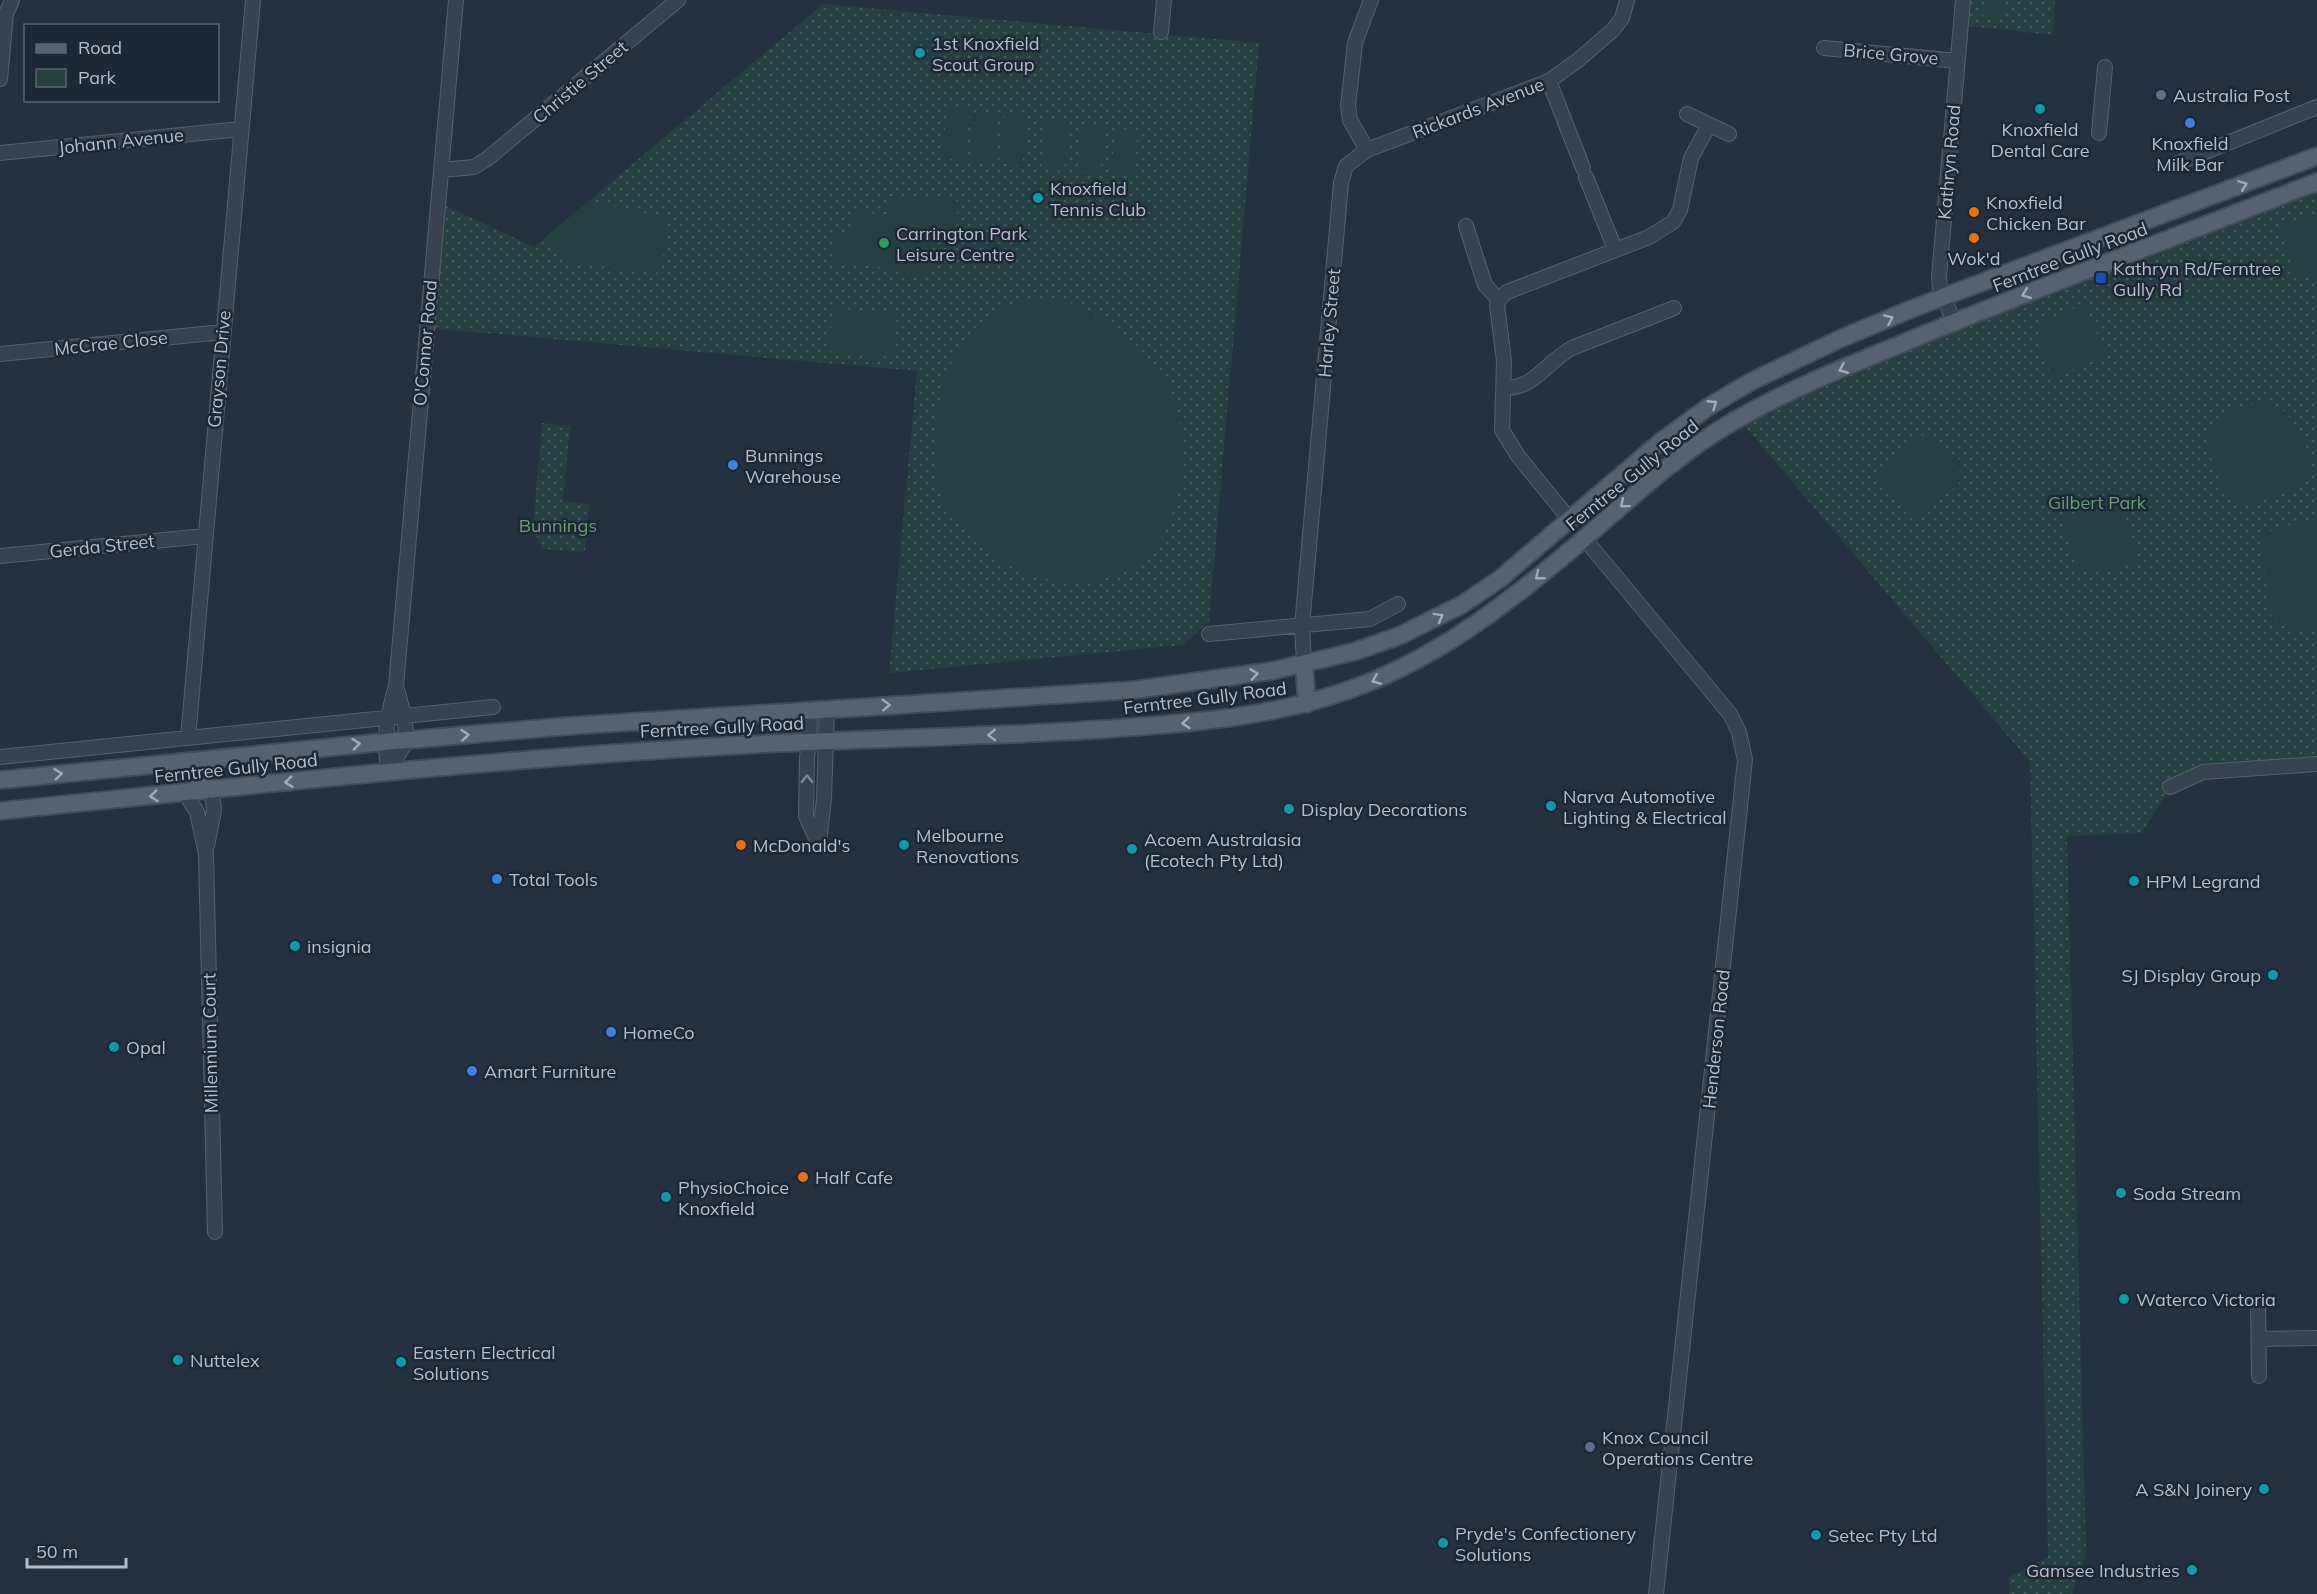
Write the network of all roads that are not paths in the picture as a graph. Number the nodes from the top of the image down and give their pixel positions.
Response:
1 (12, 0) edge
2 (253, 0) edge
3 (456, 0) edge
4 (678, 0) edge
5 (1164, 0) edge
6 (1371, 0) edge
7 (1627, 0) edge
8 (1963, 0) edge
9 (1161, 32) dead end
10 (1824, 48) dead end
11 (1958, 61) junction
12 (2105, 67) dead end
13 (0, 79) edge
14 (1550, 81) junction
15 (2317, 107) edge
16 (1687, 114) dead end
17 (1709, 125) junction
18 (241, 129) junction
19 (2099, 133) dead end
20 (1729, 134) dead end
21 (1367, 150) junction
22 (0, 153) edge
23 (2317, 156) edge
24 (441, 164) junction
25 (2173, 165) dead end
26 (2317, 182) edge
27 (2181, 208) junction
28 (1466, 226) dead end
29 (2191, 231) junction
30 (1615, 249) junction
31 (1944, 297) junction
32 (1499, 300) junction
33 (1674, 308) dead end
34 (1954, 322) junction
35 (222, 332) junction
36 (0, 354) edge
37 (1504, 388) junction
38 (1570, 520) junction
39 (205, 536) junction
40 (1584, 538) junction
41 (0, 556) edge
42 (1398, 604) dead end
43 (1302, 626) junction
44 (1209, 634) dead end
45 (1304, 664) junction
46 (396, 686) junction
47 (1307, 704) junction
48 (493, 707) dead end
49 (819, 709) junction
50 (404, 715) junction
51 (388, 717) junction
52 (188, 738) junction
53 (407, 740) junction
54 (826, 741) junction
55 (384, 742) junction
56 (808, 742) junction
57 (0, 757) edge
58 (2317, 764) edge
59 (152, 765) junction
60 (388, 772) junction
61 (0, 780) edge
62 (2170, 787) dead end
63 (212, 790) junction
64 (185, 793) junction
65 (0, 811) edge
66 (206, 854) junction
67 (215, 1232) dead end
68 (2258, 1304) dead end
69 (2317, 1338) edge
70 (2259, 1339) junction
71 (2259, 1376) dead end
72 (1656, 1594) edge

1 - 13 street
2 - 18 street, Grayson Drive
3 - 24 street, O'Connor Road
4 - 24 street, Christie Street
5 - 9 street
6 - 21 street
7 - 14 street, Rickards Avenue
8 - 11 street, Kathryn Road
10 - 11 street, Brice Grove
11 - 31 street, Kathryn Road
12 - 19 street
14 - 21 street, Rickards Avenue
14 - 30 street
15 - 25 street
16 - 17 street
17 - 20 street
17 - 30 street
18 - 22 street, Johann Avenue
18 - 35 street, Grayson Drive
21 - 43 street, Harley Street
27 -> 23 main road, Ferntree Gully Road
24 - 46 street, O'Connor Road
26 - 29 main road, Ferntree Gully Road
27 - 29 main road
27 - 31 main road, Ferntree Gully Road
28 - 32 street
29 -> 34 main road, Ferntree Gully Road
30 - 32 street
31 - 34 street, Kathryn Road
38 -> 31 main road, Ferntree Gully Road
32 - 37 street
33 - 37 street
34 -> 40 main road, Ferntree Gully Road
35 - 36 street, McCrae Close
35 - 39 street, Grayson Drive
37 - 38 street
38 - 40 main road
45 -> 38 main road, Ferntree Gully Road
39 - 41 street, Gerda Street
39 - 52 street, Grayson Drive
40 -> 47 main road, Ferntree Gully Road
40 - 72 street, Henderson Road
42 - 43 street
43 - 44 street
43 - 45 street, Harley Street
45 - 47 main road
49 -> 45 main road, Ferntree Gully Road
46 - 50 street, O'Connor Road
46 - 51 street, O'Connor Road
47 -> 54 main road, Ferntree Gully Road
48 - 50 street, Ferntree Gully Road
53 -> 49 main road, Ferntree Gully Road
49 - 54 street
49 - 56 street
50 - 51 street, Ferntree Gully Road
50 - 53 street, O'Connor Road
51 - 52 street, Ferntree Gully Road
51 - 55 street, O'Connor Road
52 - 57 street, Ferntree Gully Road
53 - 55 main road, Ferntree Gully Road
53 - 60 street
54 - 56 main road, Ferntree Gully Road
54 -> 56 street
59 -> 55 main road, Ferntree Gully Road
55 - 60 street, O'Connor Road
56 - 60 main road, Ferntree Gully Road
58 - 62 street
61 -> 59 main road, Ferntree Gully Road
59 - 63 main road
60 -> 63 main road, Ferntree Gully Road
63 - 64 main road, Ferntree Gully Road
63 - 66 street, Millennium Court
64 -> 65 main road, Ferntree Gully Road
64 - 66 street, Millennium Court
66 - 67 street, Millennium Court
68 - 70 street
69 - 70 street
70 - 71 street

